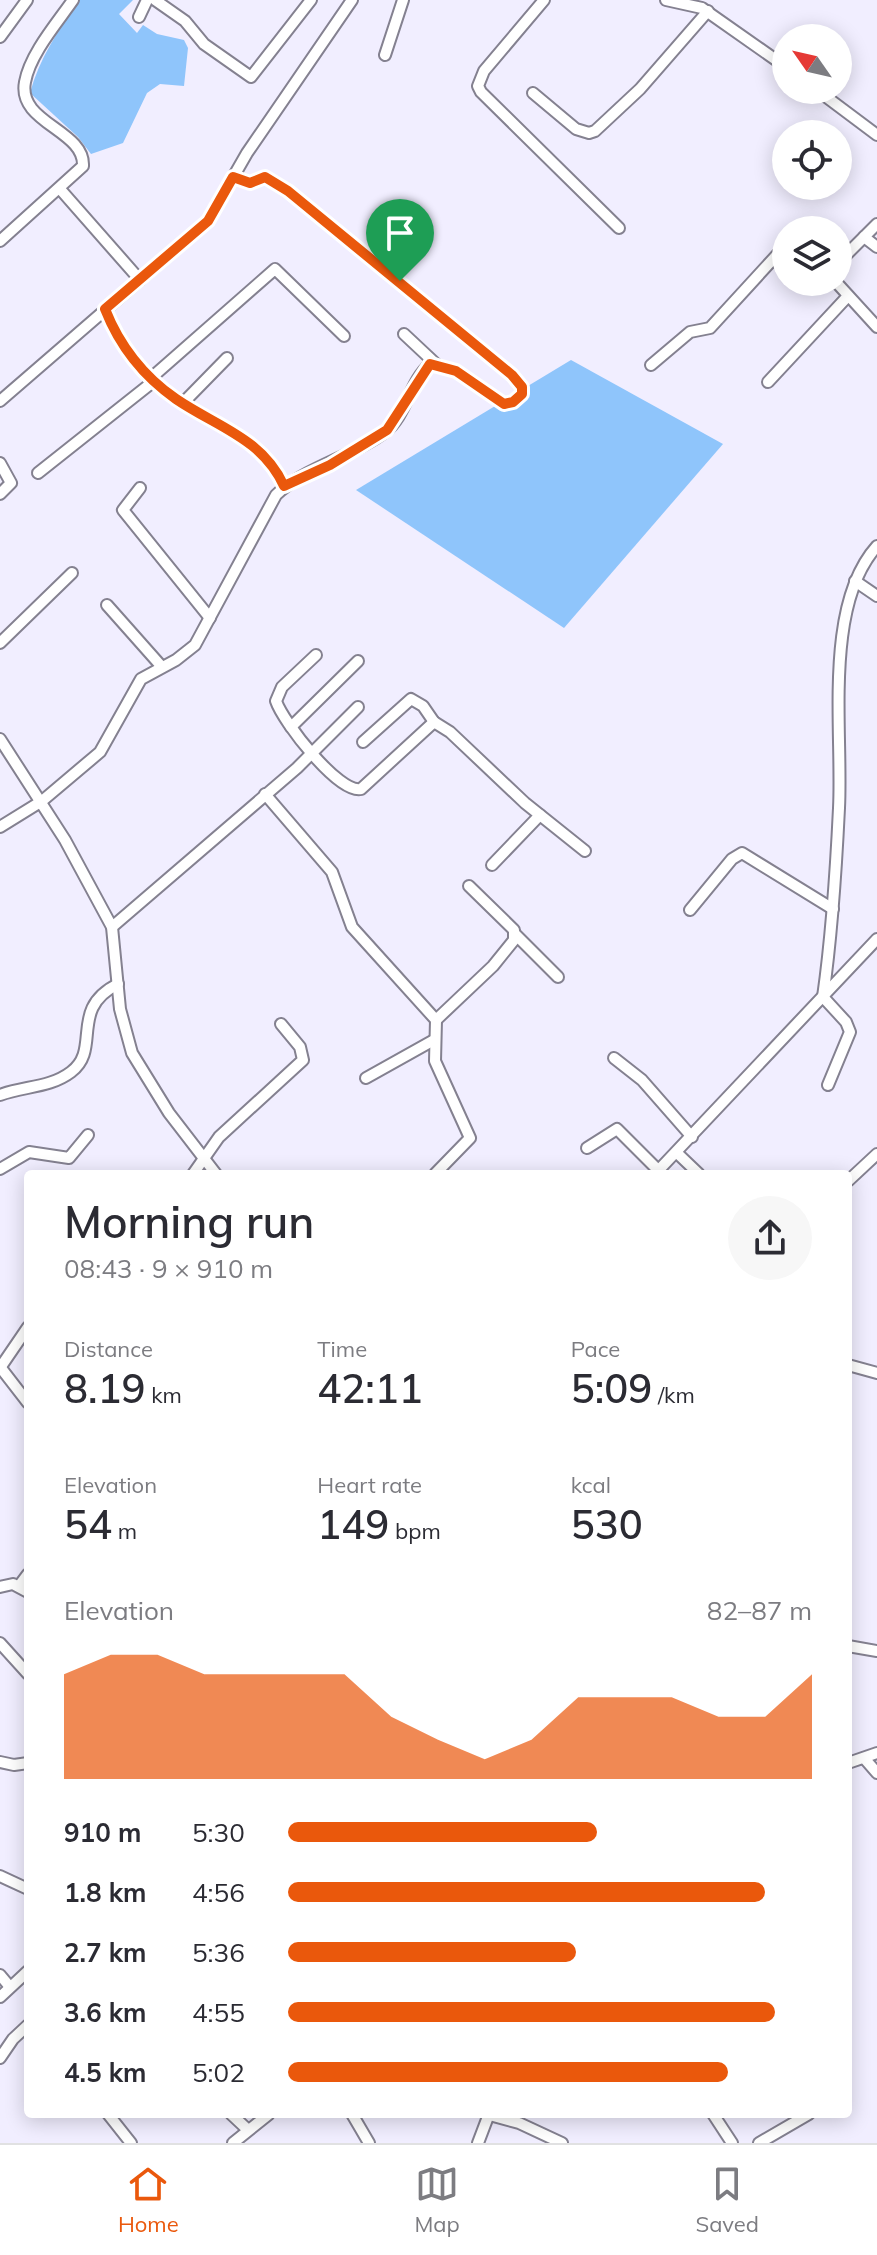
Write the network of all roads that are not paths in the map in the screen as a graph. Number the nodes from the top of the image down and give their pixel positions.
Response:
1 (27, 0) edge
2 (73, 0) edge
3 (147, 0) edge
4 (155, 0) edge
5 (311, 0) edge
6 (352, 0) edge
7 (403, 0) edge
8 (544, 0) edge
9 (666, 0) edge
10 (708, 11) junction
11 (139, 17) dead end
12 (0, 37) edge
13 (385, 55) dead end
14 (772, 57) edge
15 (533, 93) dead end
16 (836, 104) edge
17 (877, 135) edge
18 (233, 177) junction
19 (60, 189) junction
20 (877, 224) edge
21 (619, 228) dead end
22 (864, 237) junction
23 (0, 241) edge
24 (877, 247) edge
25 (852, 249) edge
26 (772, 260) edge
27 (140, 280) junction
28 (848, 296) joint
29 (105, 309) junction
30 (877, 327) edge
31 (404, 334) dead end
32 (344, 336) dead end
33 (227, 358) dead end
34 (436, 364) junction
35 (651, 365) dead end
36 (153, 380) junction
37 (768, 382) dead end
38 (0, 401) edge
39 (183, 403) junction
40 (0, 463) edge
41 (38, 473) dead end
42 (286, 485) junction
43 (140, 488) dead end
44 (0, 494) edge
45 (877, 546) edge
46 (72, 573) dead end
47 (855, 581) junction
48 (877, 596) edge
49 (107, 605) dead end
50 (210, 618) junction
51 (0, 643) edge
52 (316, 655) dead end
53 (358, 661) dead end
54 (162, 667) junction
55 (358, 707) dead end
56 (434, 722) junction
57 (291, 727) junction
58 (0, 739) edge
59 (363, 742) dead end
60 (312, 754) junction
61 (265, 794) junction
62 (42, 801) junction
63 (540, 815) junction
64 (0, 827) edge
65 (585, 851) dead end
66 (492, 865) dead end
67 (469, 886) dead end
68 (833, 909) junction
69 (690, 910) dead end
70 (112, 927) junction
71 (515, 934) junction
72 (877, 939) edge
73 (558, 977) dead end
74 (118, 984) junction
75 (823, 997) junction
76 (436, 1020) junction
77 (281, 1024) dead end
78 (434, 1040) junction
79 (614, 1058) dead end
80 (366, 1078) dead end
81 (828, 1085) dead end
82 (0, 1095) edge
83 (88, 1135) dead end
84 (692, 1137) junction
85 (587, 1148) dead end
86 (677, 1153) junction
87 (877, 1154) edge
88 (202, 1158) junction
89 (0, 1169) edge
90 (195, 1170) edge
91 (212, 1170) edge
92 (439, 1170) edge
93 (655, 1170) edge
94 (659, 1170) edge
95 (695, 1170) edge
96 (852, 1177) edge
97 (24, 1333) edge
98 (852, 1366) edge
99 (0, 1368) edge
100 (877, 1373) edge
101 (24, 1398) edge
102 (0, 1587) edge
103 (24, 1589) edge
104 (0, 1643) edge
105 (852, 1647) edge
106 (877, 1651) edge
107 (5, 1658) edge
108 (24, 1671) edge
109 (877, 1753) edge
110 (864, 1758) junction
111 (0, 1762) edge
112 (852, 1762) edge
113 (24, 1763) edge
114 (877, 1773) edge
115 (0, 1876) edge
116 (24, 1887) edge
117 (0, 1975) edge
118 (24, 1975) edge
119 (10, 1987) junction
120 (0, 1997) edge
121 (24, 2030) edge
122 (0, 2058) edge
123 (111, 2118) edge
124 (235, 2118) edge
125 (263, 2118) edge
126 (354, 2118) edge
127 (487, 2118) edge
128 (502, 2118) edge
129 (716, 2118) edge
130 (802, 2118) edge
131 (247, 2129) junction
132 (131, 2143) edge
133 (233, 2143) edge
134 (369, 2143) edge
135 (478, 2143) edge
136 (562, 2143) edge
137 (732, 2143) edge
138 (759, 2143) edge

1 - 12 street
2 - 19 street
3 - 11 street
4 - 5 street
6 - 18 street
7 - 13 street
8 - 21 street
9 - 10 street
10 - 14 street
10 - 15 street
16 - 17 street
18 - 27 street
18 - 34 street
19 - 23 street
19 - 27 street
20 - 22 street
22 - 24 street
22 - 25 street
26 - 35 street
27 - 29 street
28 - 30 street
28 - 37 street
29 - 36 street
29 - 38 street
31 - 34 street
32 - 36 street
33 - 39 street
34 - 42 street
36 - 39 street
36 - 41 street
39 - 42 street
40 - 44 street
42 - 50 street
43 - 50 street
45 - 47 street
46 - 51 street
47 - 48 street
47 - 68 street
49 - 54 street
50 - 54 street
52 - 57 street
53 - 57 street
54 - 62 street
55 - 60 street
56 - 59 street
56 - 60 street
56 - 63 street
57 - 60 street
58 - 62 street
60 - 61 street
61 - 70 street
61 - 76 street
62 - 64 street
62 - 70 street
63 - 65 street
63 - 66 street
67 - 71 street
68 - 69 street
68 - 75 street
70 - 74 street
71 - 73 street
71 - 76 street
72 - 75 street
74 - 82 street
74 - 88 street
75 - 81 street
75 - 84 street
76 - 78 street
77 - 88 street
78 - 80 street
78 - 92 street
79 - 84 street
83 - 89 street
84 - 86 street
85 - 93 street
86 - 94 street
86 - 95 street
87 - 96 street
88 - 90 street
88 - 91 street
97 - 99 street
98 - 100 street
99 - 101 street
102 - 103 street
104 - 107 street
105 - 106 street
107 - 108 street
109 - 110 street
110 - 112 street
110 - 114 street
111 - 113 street
115 - 116 street
117 - 119 street
118 - 119 street
119 - 120 street
121 - 122 street
123 - 132 street
124 - 131 street
125 - 131 street
126 - 134 street
127 - 135 street
128 - 136 street
129 - 137 street
130 - 138 street
131 - 133 street

